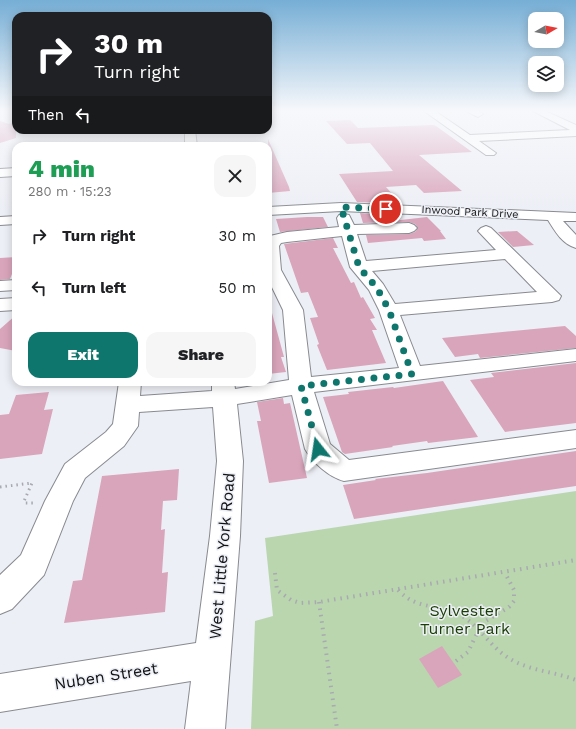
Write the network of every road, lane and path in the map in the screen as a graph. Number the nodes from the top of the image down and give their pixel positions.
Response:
1 (478, 145) edge
2 (490, 153) dead end
3 (12, 172) edge
4 (0, 173) edge
5 (341, 207) junction
6 (272, 211) edge
7 (552, 216) junction
8 (576, 217) edge
9 (411, 230) dead end
10 (348, 231) junction
11 (486, 231) dead end
12 (576, 243) edge
13 (272, 245) edge
14 (509, 254) junction
15 (359, 267) junction
16 (272, 270) edge
17 (12, 285) edge
18 (0, 286) edge
19 (12, 304) edge
20 (0, 305) edge
21 (389, 310) junction
22 (576, 355) edge
23 (412, 374) junction
24 (301, 386) junction
25 (224, 390) edge
26 (128, 393) edge
27 (576, 438) edge
28 (0, 487) edge
29 (59, 501) junction
30 (576, 560) edge
31 (275, 573) dead end
32 (505, 573) junction
33 (398, 590) junction
34 (0, 598) edge
35 (319, 602) junction
36 (477, 629) junction
37 (212, 660) junction
38 (456, 661) dead end
39 (576, 680) edge
40 (0, 693) edge
41 (205, 729) edge
42 (338, 729) edge

1 - 2 street
3 - 4 street
5 - 6 street, Inwood Park Drive
5 - 7 street, Inwood Park Drive
5 - 10 street
7 - 8 street, Inwood Park Drive
7 - 12 street
9 - 10 street
10 - 13 street
10 - 15 street
11 - 14 street
14 - 15 street
14 - 21 street
15 - 21 street
16 - 24 street
17 - 18 street
19 - 20 street
21 - 23 street
22 - 23 street
23 - 24 street
24 - 25 street
24 - 27 street
25 - 26 street
25 - 37 street, West Little York Road
26 - 29 street
28 - 29 path
29 - 34 street
30 - 32 path
31 - 35 path
32 - 33 path
32 - 36 path
33 - 35 path
33 - 36 path
35 - 42 path
36 - 38 path
36 - 39 path
37 - 40 street, Nuben Street
37 - 41 street, West Little York Road

